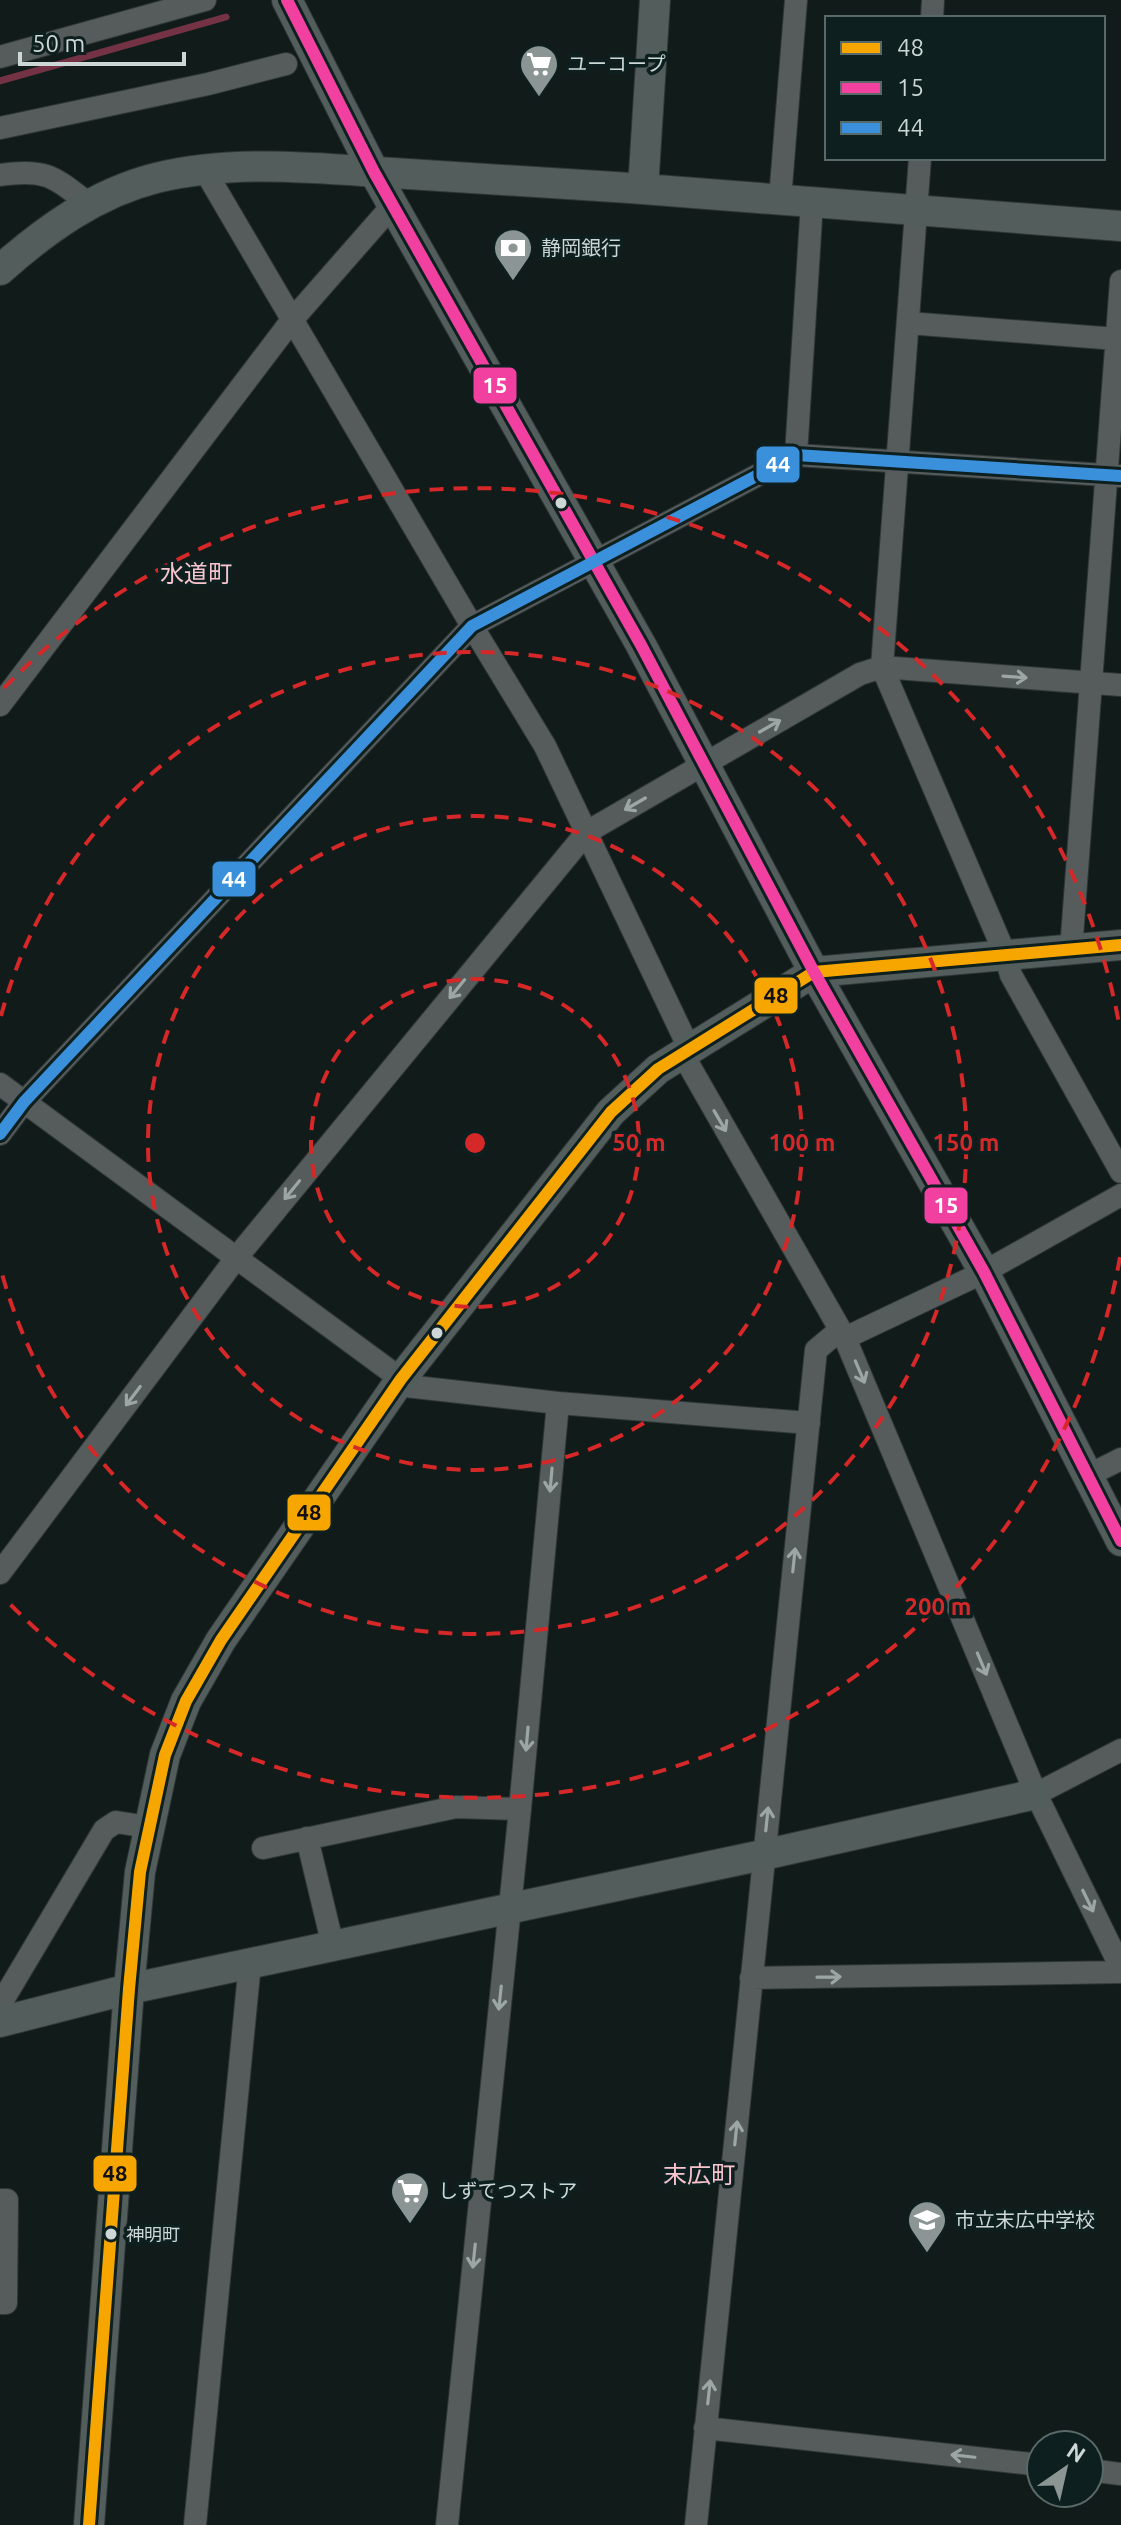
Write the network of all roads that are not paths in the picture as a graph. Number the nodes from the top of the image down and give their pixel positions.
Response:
1 (205, 0) edge
2 (287, 0) edge
3 (298, 0) edge
4 (655, 0) edge
5 (796, 0) edge
6 (306, 38) junction
7 (0, 57) edge
8 (286, 64) dead end
9 (0, 128) edge
10 (920, 160) edge
11 (204, 169) junction
12 (374, 172) junction
13 (0, 175) edge
14 (643, 189) junction
15 (780, 199) junction
16 (812, 202) junction
17 (89, 204) junction
18 (392, 206) junction
19 (916, 210) junction
20 (1121, 226) edge
21 (0, 270) edge
22 (1121, 281) edge
23 (292, 320) junction
24 (908, 323) junction
25 (1117, 339) junction
26 (796, 455) junction
27 (898, 461) junction
28 (1114, 476) edge
29 (594, 563) junction
30 (472, 626) junction
31 (882, 667) junction
32 (1091, 683) junction
33 (1121, 685) edge
34 (0, 705) edge
35 (703, 765) junction
36 (587, 832) junction
37 (1121, 945) edge
38 (1071, 950) junction
39 (1005, 954) junction
40 (814, 972) junction
41 (686, 1051) junction
42 (0, 1084) edge
43 (24, 1102) junction
44 (0, 1134) edge
45 (1121, 1172) edge
46 (1121, 1195) edge
47 (237, 1257) junction
48 (984, 1272) junction
49 (843, 1334) junction
50 (399, 1382) junction
51 (558, 1403) junction
52 (809, 1423) junction
53 (1121, 1459) edge
54 (1087, 1476) junction
55 (1121, 1541) edge
56 (0, 1573) edge
57 (1121, 1750) edge
58 (1036, 1794) junction
59 (520, 1809) junction
60 (148, 1827) junction
61 (307, 1838) junction
62 (263, 1848) dead end
63 (763, 1855) junction
64 (508, 1909) junction
65 (333, 1946) junction
66 (250, 1963) junction
67 (1121, 1970) edge
68 (751, 1978) junction
69 (129, 1989) junction
70 (0, 2005) edge
71 (0, 2022) edge
72 (0, 2200) edge
73 (0, 2303) edge
74 (705, 2428) junction
75 (1025, 2463) edge
76 (89, 2525) edge
77 (195, 2525) edge
78 (447, 2525) edge
79 (696, 2525) edge

1 - 7 street
2 - 6 street
3 - 6 street
4 - 14 street
5 - 15 street
6 - 12 street
8 - 9 street
10 - 19 street
11 - 12 street
11 - 17 street
11 - 23 street
12 - 14 street
12 - 18 street
13 - 17 street
14 - 15 street
15 - 16 street
16 - 19 street
16 - 26 street
17 - 21 street
18 - 23 street
18 - 29 street
19 - 20 street
19 - 24 street
22 - 25 street
23 - 30 street
23 - 34 street
24 - 25 street
24 - 27 street
25 - 28 street
26 - 27 street
26 - 29 street
27 - 28 street
27 - 31 street
28 - 32 street
29 - 30 street
29 - 35 street
30 - 36 street
30 - 43 street
31 -> 32 street
35 -> 31 street
31 - 39 street
32 - 33 street
32 - 38 street
35 -> 36 street
35 - 40 street
36 - 41 street
36 -> 47 street
37 - 38 street
38 - 39 street
39 - 40 street
39 - 45 street
40 - 41 street
40 - 48 street
41 -> 49 street
41 - 50 street
42 - 43 street
43 - 44 street
43 - 47 street
46 - 48 street
47 - 50 street
47 -> 56 street
48 - 49 street
48 - 54 street
49 - 52 street
49 -> 58 street
50 - 51 street
50 - 60 street
51 - 52 street
51 -> 59 street
63 -> 52 street
53 - 54 street
54 - 55 street
57 - 58 street
58 - 63 street
58 -> 67 street
59 - 61 street
59 - 64 street
60 - 69 street
60 - 70 street
61 - 62 street
61 - 65 street
63 - 64 street
63 - 68 street
64 - 65 street
64 -> 78 street
65 - 66 street
66 - 69 street
66 - 77 street
68 -> 67 street
74 -> 68 street
69 - 71 street
69 - 76 street
72 - 73 street
75 -> 74 street
74 - 79 street

